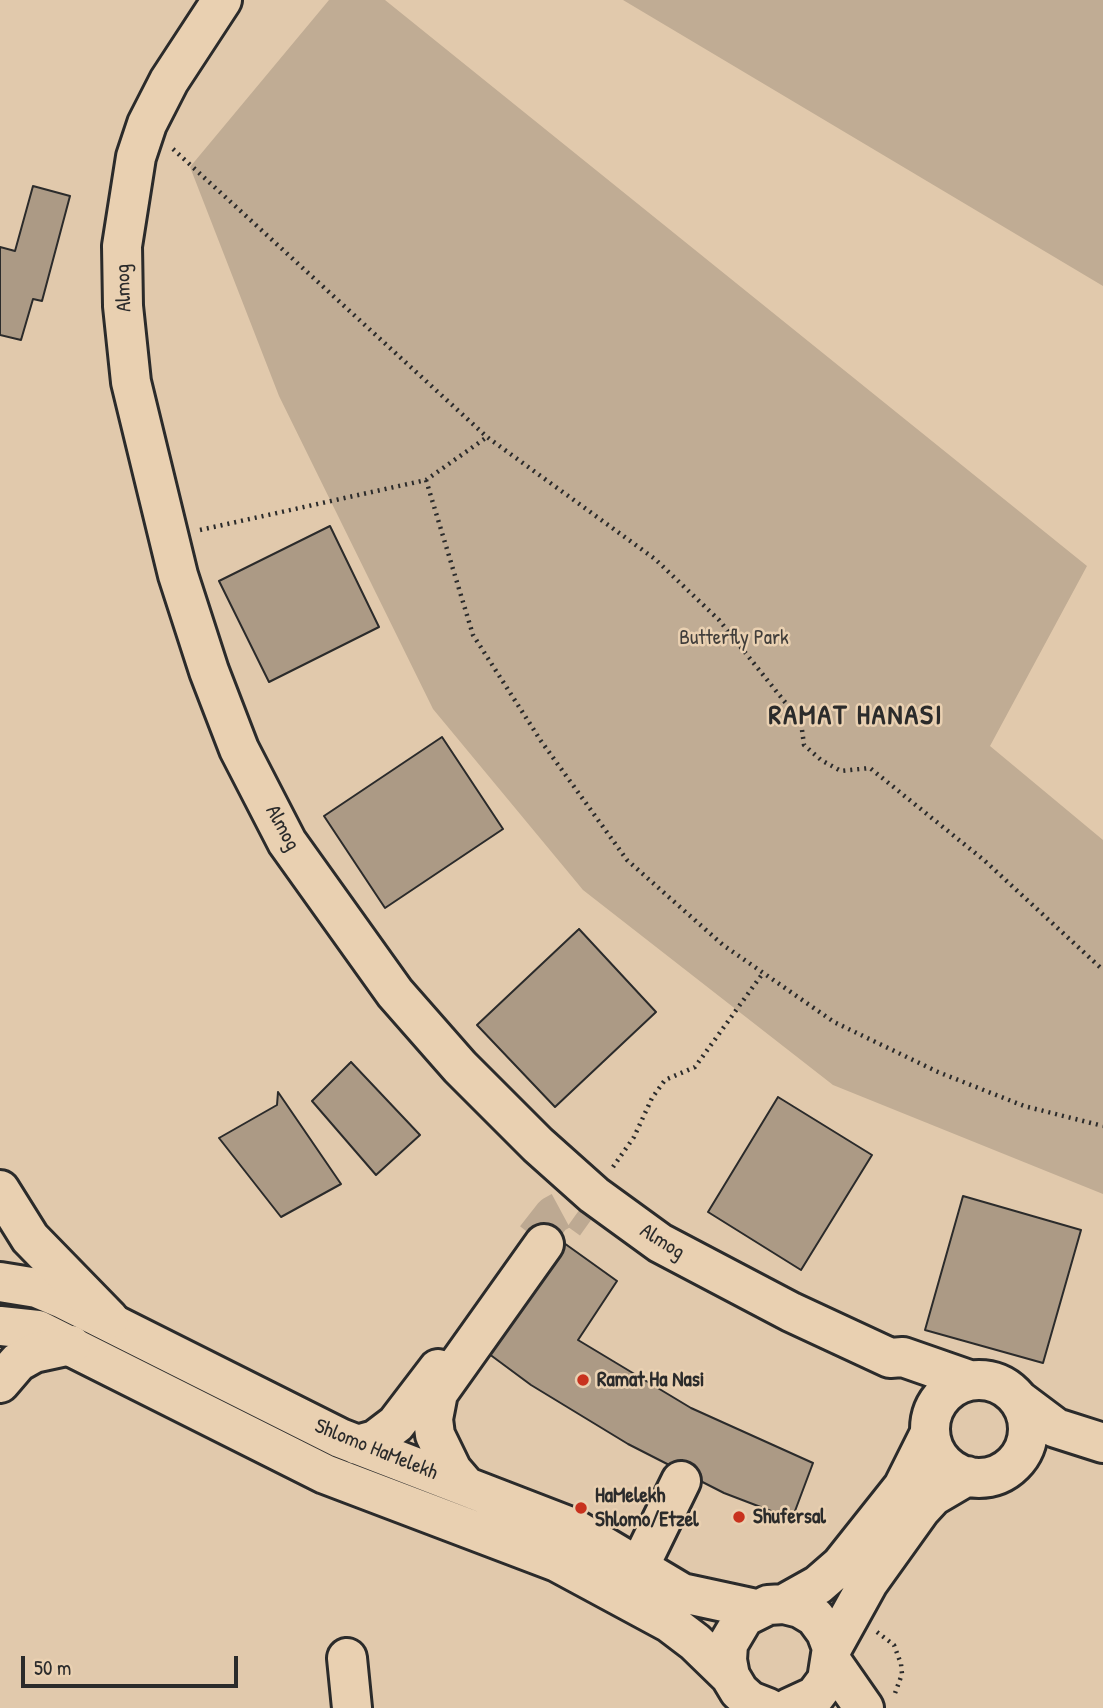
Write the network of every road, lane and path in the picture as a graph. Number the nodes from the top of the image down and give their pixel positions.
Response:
1 (222, 0) edge
2 (244, 0) edge
3 (191, 47) junction
4 (147, 124) junction
5 (487, 437) junction
6 (426, 480) junction
7 (168, 537) junction
8 (1103, 970) edge
9 (763, 973) junction
10 (1103, 1126) edge
11 (0, 1190) edge
12 (594, 1195) junction
13 (0, 1282) edge
14 (109, 1319) junction
15 (0, 1326) edge
16 (71, 1345) junction
17 (890, 1357) junction
18 (489, 1359) dead end
19 (969, 1380) junction
20 (0, 1383) edge
21 (1020, 1401) junction
22 (433, 1419) junction
23 (396, 1424) junction
24 (930, 1427) junction
25 (357, 1445) junction
26 (1103, 1445) edge
27 (1015, 1461) junction
28 (967, 1476) junction
29 (681, 1481) dead end
30 (464, 1484) junction
31 (639, 1567) junction
32 (770, 1607) junction
33 (851, 1612) junction
34 (832, 1655) junction
35 (347, 1658) dead end
36 (730, 1676) junction
37 (879, 1703) edge
38 (352, 1708) edge
39 (768, 1708) edge
40 (789, 1708) edge

1 - 3 street, Almog
2 - 3 street, Almog
3 - 4 street, Almog
4 - 5 path
4 - 7 street, Almog
5 - 6 path
5 - 8 path
6 - 7 path
6 - 9 path
7 - 12 street, Almog
9 - 10 path
9 - 12 path
11 - 14 street
12 - 17 street, Almog
13 - 14 street, Shlomo HaMelekh
14 - 25 street, Shlomo HaMelekh
15 - 16 street, Shlomo HaMelekh
16 - 20 street
16 - 36 street, Shlomo HaMelekh
17 - 19 street, Almog
17 - 24 street
18 - 22 street
19 - 21 street
19 - 24 street
21 - 26 street
21 - 27 street
22 - 23 street
22 - 23 street
22 - 30 street
23 - 25 street
24 - 28 street
24 - 32 street
25 - 30 street, Shlomo HaMelekh
26 - 27 street
27 - 28 street
28 - 33 street
29 - 31 street
30 - 31 street, Shlomo HaMelekh
31 - 32 street, Shlomo HaMelekh
32 - 34 street, Shlomo HaMelekh
32 - 36 street
33 - 34 street
33 - 37 path
34 - 37 street
34 - 40 street
35 - 38 street
36 - 39 street, Shlomo HaMelekh

